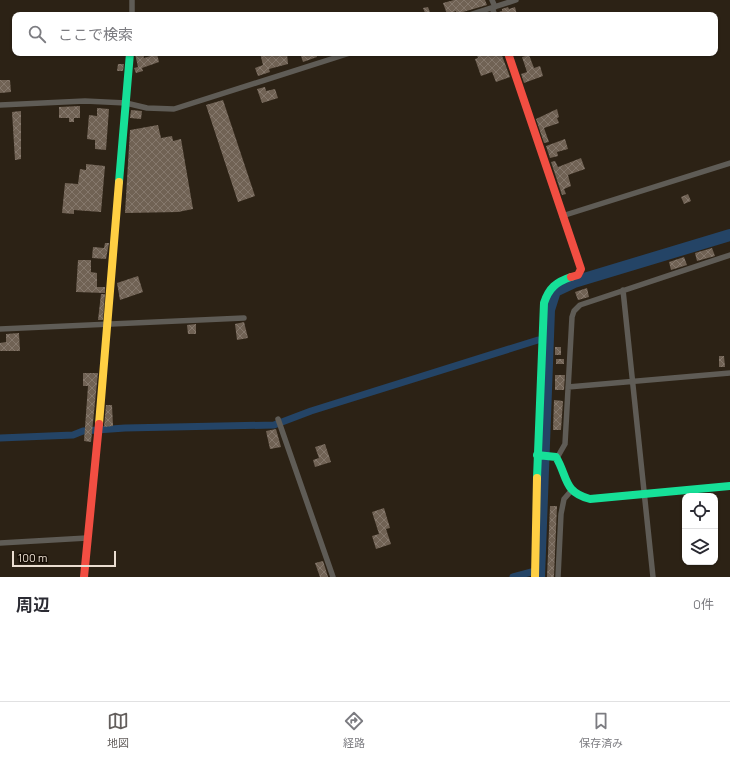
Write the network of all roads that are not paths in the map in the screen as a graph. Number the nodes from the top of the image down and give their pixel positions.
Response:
1 (132, 0) edge
2 (492, 0) edge
3 (516, 0) edge
4 (493, 7) junction
5 (132, 12) edge
6 (478, 12) edge
7 (494, 12) edge
8 (130, 56) edge
9 (341, 56) edge
10 (509, 56) edge
11 (126, 103) junction
12 (0, 105) edge
13 (730, 163) edge
14 (562, 216) junction
15 (730, 254) edge
16 (623, 290) junction
17 (244, 318) dead end
18 (108, 324) junction
19 (0, 329) edge
20 (730, 373) edge
21 (633, 382) junction
22 (568, 387) junction
23 (278, 419) dead end
24 (542, 455) junction
25 (558, 458) junction
26 (730, 486) edge
27 (571, 491) junction
28 (645, 494) junction
29 (87, 538) junction
30 (0, 543) edge
31 (84, 577) edge
32 (333, 577) edge
33 (535, 577) edge
34 (558, 577) edge
35 (653, 577) edge

1 - 5 street
2 - 4 street
3 - 4 street
4 - 6 street
4 - 7 street
8 - 11 street
9 - 11 street
10 - 14 street
11 - 12 street
11 - 18 street
13 - 14 street
14 - 24 street
15 - 16 street
16 - 21 street
16 - 22 street
17 - 18 street
18 - 19 street
18 - 29 street
20 - 21 street
21 - 22 street
21 - 28 street
22 - 25 street
23 - 32 street
24 - 25 street
24 - 33 street
25 - 27 street
26 - 28 street
27 - 28 street
27 - 34 street
28 - 35 street
29 - 30 street
29 - 31 street

